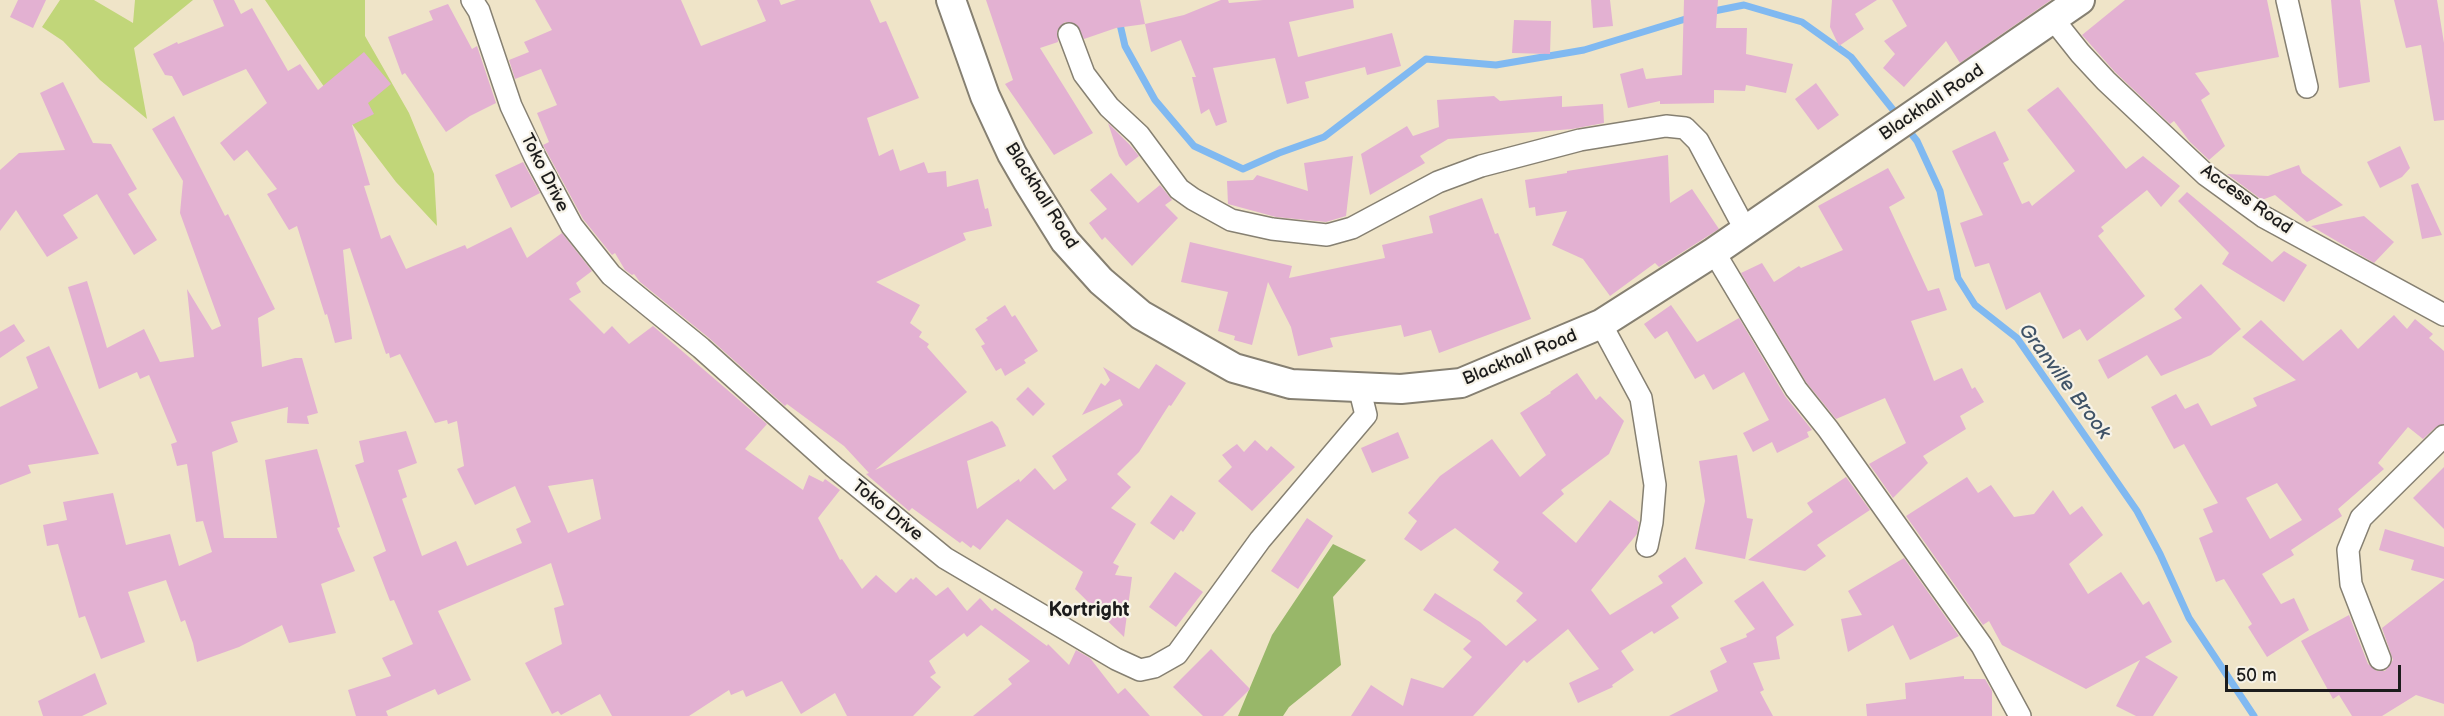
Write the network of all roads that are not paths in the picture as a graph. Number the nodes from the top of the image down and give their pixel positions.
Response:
1 (472, 0) edge
2 (951, 0) edge
3 (2080, 0) edge
4 (2288, 0) edge
5 (2053, 19) junction
6 (1068, 34) dead end
7 (2307, 87) dead end
8 (1746, 231) junction
9 (1714, 252) junction
10 (2444, 315) edge
11 (1601, 324) junction
12 (1359, 387) junction
13 (2444, 436) edge
14 (1647, 546) dead end
15 (2380, 659) dead end
16 (2020, 716) edge

1 - 12 street, Toko Drive
2 - 12 main road, Blackhall Road
3 - 5 main road, Blackhall Road
4 - 7 street
5 - 8 main road, Blackhall Road
5 - 10 street, Access Road
6 - 8 street
8 - 9 main road, Blackhall Road
9 - 11 main road, Blackhall Road
9 - 16 street
11 - 12 main road, Blackhall Road
11 - 14 street
13 - 15 street

